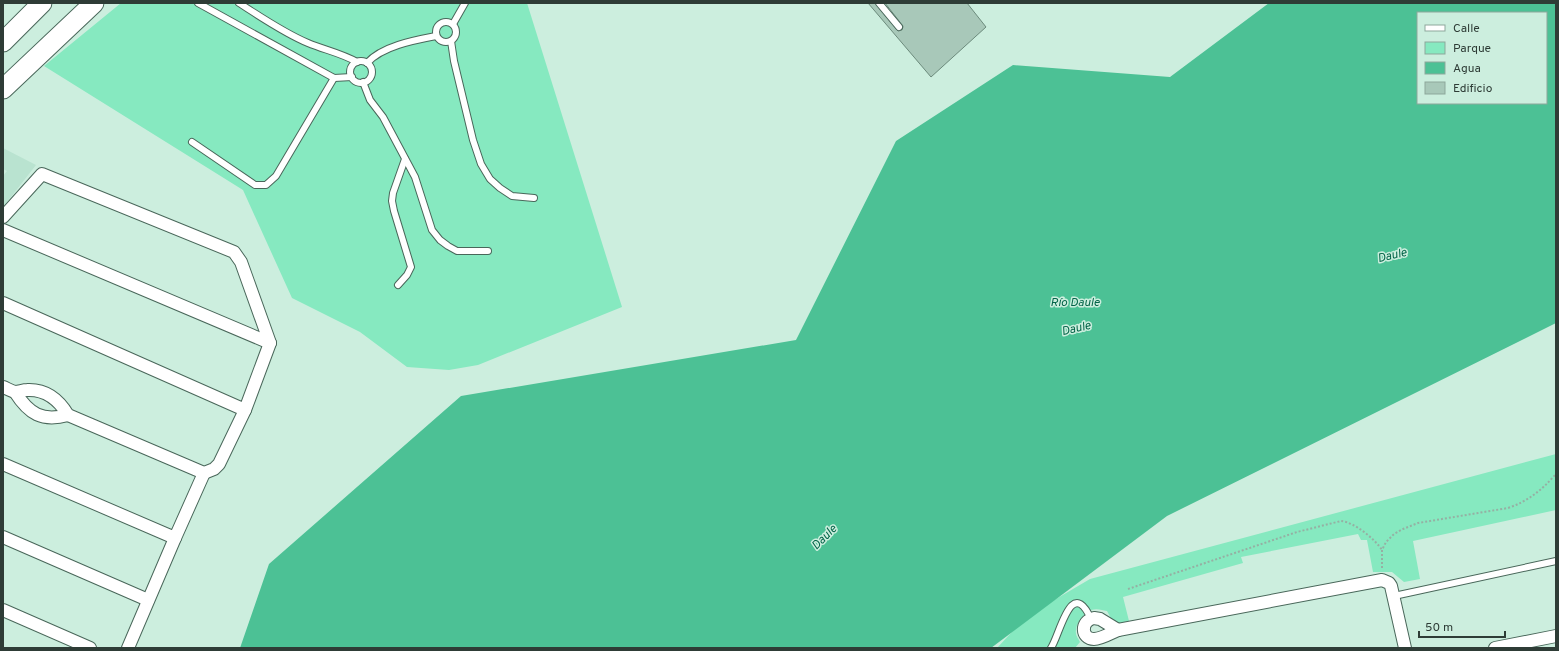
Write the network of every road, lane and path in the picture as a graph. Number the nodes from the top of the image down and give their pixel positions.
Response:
1 (42, 3) edge
2 (94, 3) edge
3 (198, 3) edge
4 (239, 3) edge
5 (465, 3) edge
6 (879, 3) edge
7 (453, 24) junction
8 (899, 27) dead end
9 (436, 36) junction
10 (451, 41) junction
11 (3, 42) edge
12 (357, 62) junction
13 (367, 63) junction
14 (352, 77) junction
15 (334, 78) junction
16 (363, 82) junction
17 (3, 89) edge
18 (192, 142) dead end
19 (405, 159) junction
20 (534, 198) dead end
21 (3, 217) edge
22 (3, 230) edge
23 (488, 251) dead end
24 (398, 285) dead end
25 (3, 303) edge
26 (270, 343) junction
27 (3, 387) edge
28 (15, 392) junction
29 (245, 410) junction
30 (68, 415) junction
31 (3, 464) edge
32 (204, 473) junction
33 (1555, 475) dead end
34 (3, 537) edge
35 (175, 538) junction
36 (1382, 550) junction
37 (1556, 561) edge
38 (1382, 580) junction
39 (1128, 589) dead end
40 (1394, 596) junction
41 (148, 600) junction
42 (3, 610) edge
43 (1091, 619) junction
44 (1118, 630) junction
45 (1556, 636) edge
46 (90, 648) edge
47 (128, 648) edge
48 (1051, 648) edge
49 (1405, 648) edge
50 (1495, 648) edge

1 - 11 highway
2 - 17 highway
3 - 15 lane
4 - 12 lane
5 - 7 lane
6 - 8 lane
7 - 9 lane
7 - 10 lane
9 - 10 lane
9 - 13 lane
10 - 20 lane
12 - 13 lane
12 - 14 lane
13 - 16 lane
14 - 15 lane
14 - 16 lane
15 - 18 lane
16 - 19 lane
19 - 23 lane
19 - 24 lane
21 - 26 street
22 - 26 street
25 - 29 street
26 - 29 street
27 - 28 street
28 - 30 street
28 - 30 street
29 - 32 street
30 - 32 street
31 - 35 street
32 - 35 street
33 - 36 path
34 - 41 street
35 - 41 street
36 - 38 path
36 - 39 path
37 - 40 lane
38 - 40 street
38 - 44 street
40 - 49 street
41 - 47 street
42 - 46 street
43 - 44 street
43 - 44 street
43 - 48 lane
45 - 50 street

